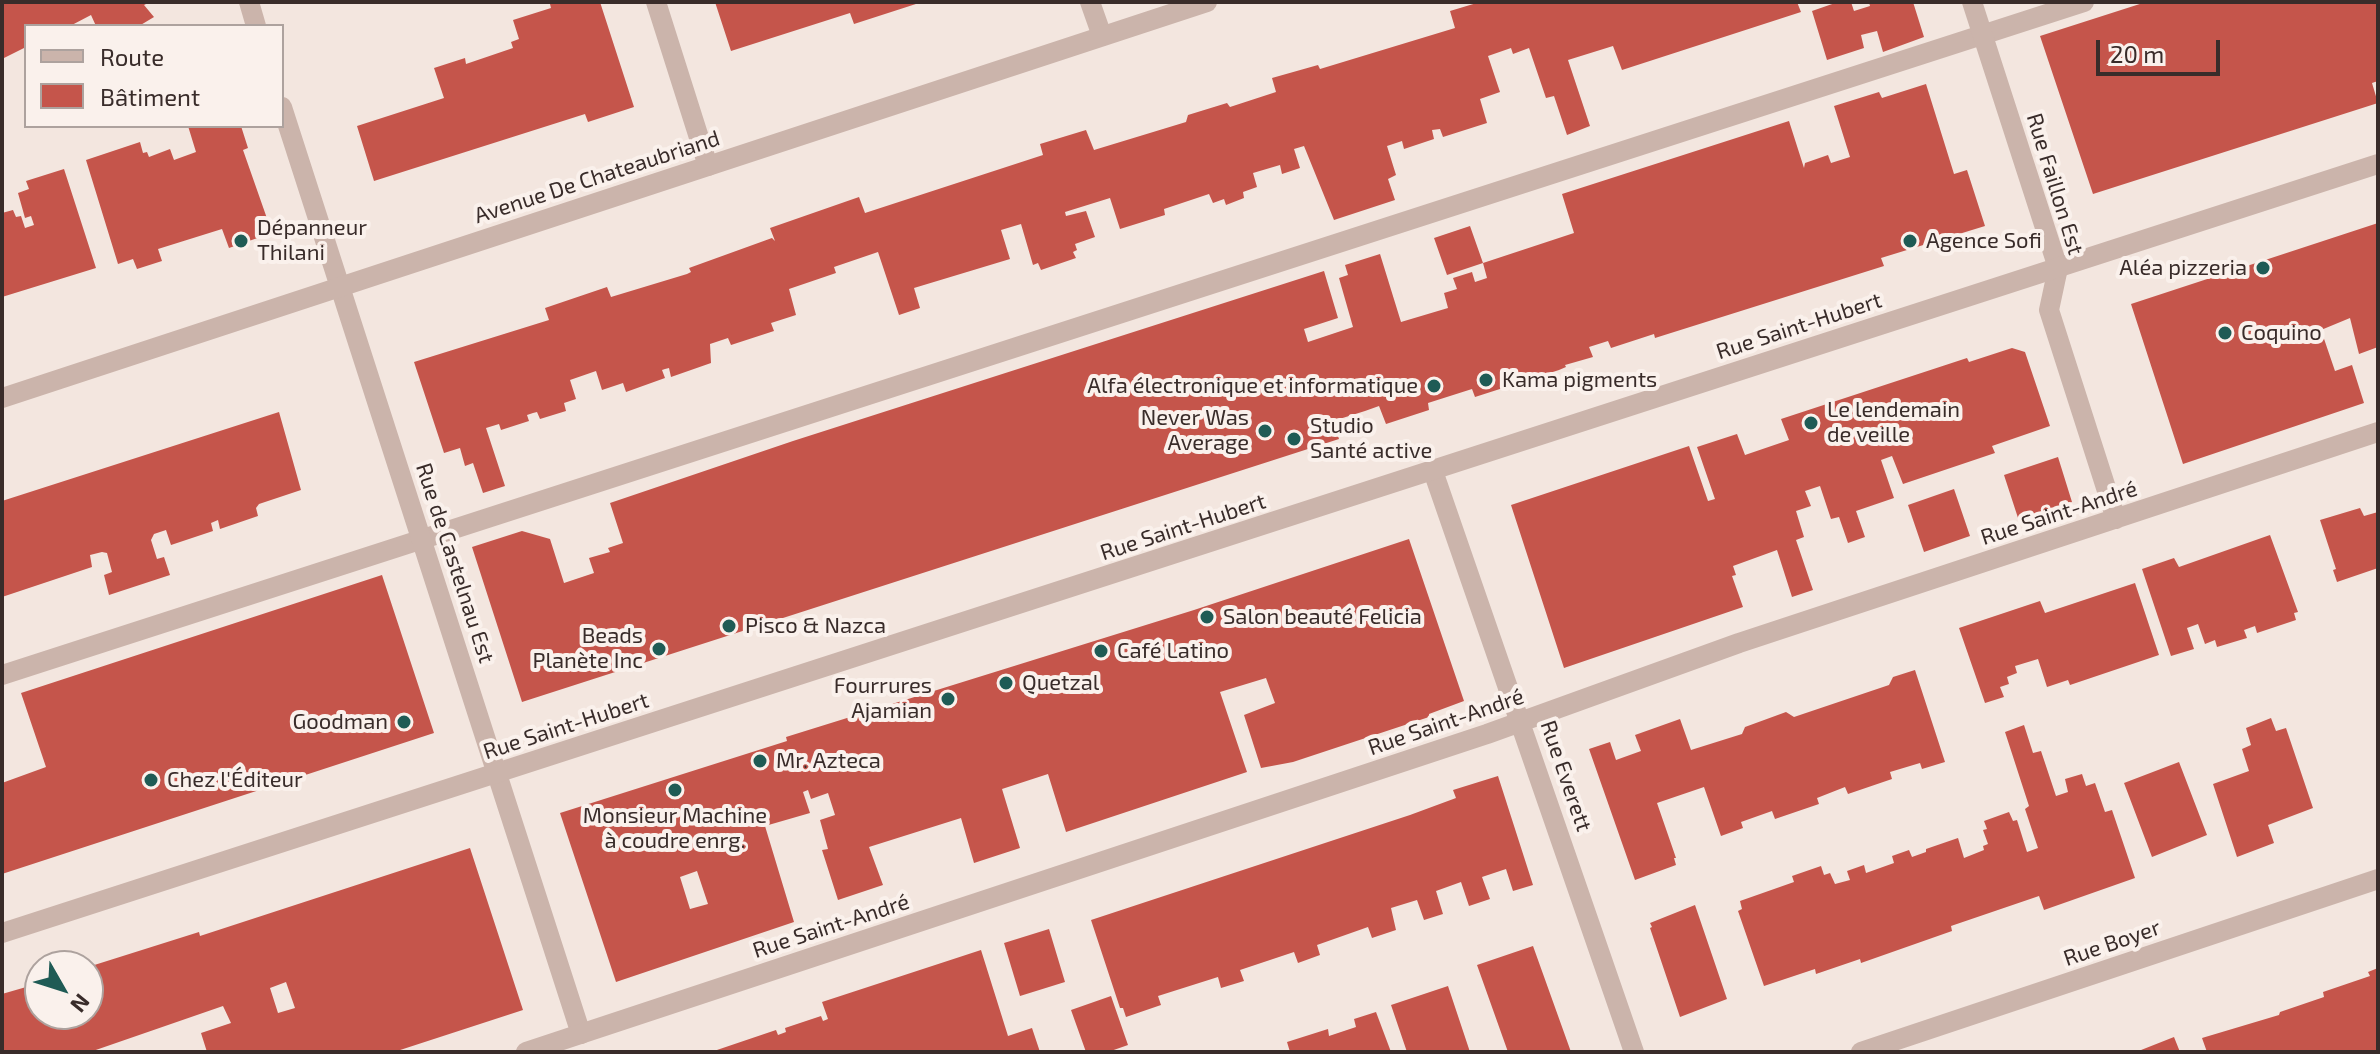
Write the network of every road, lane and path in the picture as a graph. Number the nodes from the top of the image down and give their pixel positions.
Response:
1 (249, 2) edge
2 (656, 2) edge
3 (1090, 2) edge
4 (1207, 2) edge
5 (1972, 2) edge
6 (2084, 2) edge
7 (255, 24) edge
8 (1982, 35) junction
9 (1102, 36) junction
10 (284, 113) edge
11 (2378, 164) edge
12 (708, 166) junction
13 (2058, 268) junction
14 (341, 287) junction
15 (2, 398) edge
16 (2378, 432) edge
17 (1433, 471) junction
18 (2116, 519) junction
19 (422, 539) junction
20 (2, 675) edge
21 (1522, 722) junction
22 (497, 774) junction
23 (2378, 879) edge
24 (2, 933) edge
25 (581, 1034) junction
26 (526, 1052) edge
27 (1634, 1052) edge
28 (1861, 1052) edge

1 - 7 street
2 - 12 street
3 - 9 street
4 - 9 street, Avenue De Chateaubriand
5 - 8 street, Rue Faillon Est
6 - 8 street
8 - 13 street, Rue Faillon Est
8 - 19 street
9 - 12 street, Avenue De Chateaubriand
10 - 14 street, Rue de Castelnau Est
11 - 13 street, Rue Saint-Hubert
12 - 14 street, Avenue De Chateaubriand
13 - 17 street, Rue Saint-Hubert
13 - 18 street, Rue Faillon Est
14 - 15 street, Avenue De Chateaubriand
14 - 19 street, Rue de Castelnau Est
16 - 18 street, Rue Saint-André
17 - 21 street, Rue Everett
17 - 22 street, Rue Saint-Hubert
18 - 21 street, Rue Saint-André
19 - 20 street
19 - 22 street, Rue de Castelnau Est
21 - 25 street, Rue Saint-André
21 - 27 street, Rue Everett
22 - 24 street, Rue Saint-Hubert
22 - 25 street, Rue de Castelnau Est
23 - 28 street, Rue Boyer
25 - 26 street, Rue Saint-André

